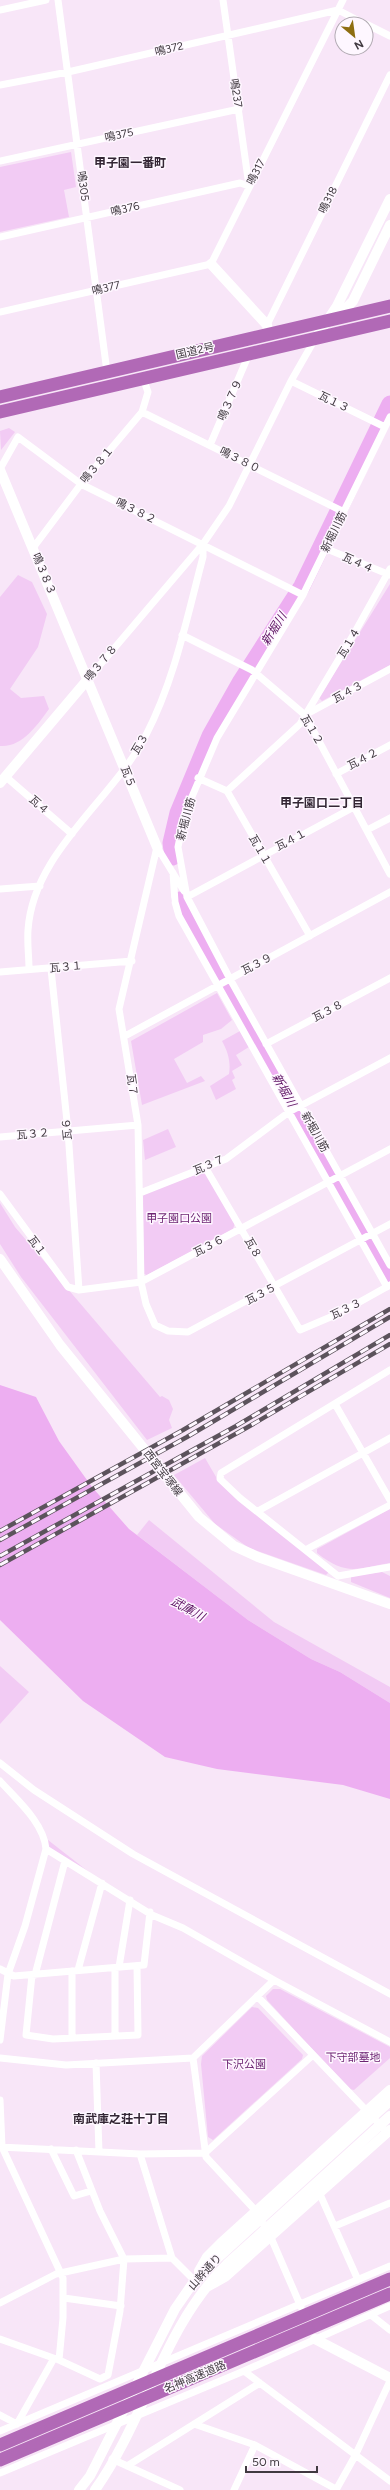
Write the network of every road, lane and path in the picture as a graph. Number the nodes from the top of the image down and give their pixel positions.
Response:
1 (46, 0) edge
2 (58, 0) edge
3 (223, 0) edge
4 (343, 0) edge
5 (0, 10) edge
6 (338, 10) junction
7 (350, 16) edge
8 (374, 28) edge
9 (227, 36) junction
10 (390, 36) edge
11 (68, 72) junction
12 (390, 76) edge
13 (0, 85) edge
14 (239, 109) junction
15 (77, 144) junction
16 (0, 161) edge
17 (249, 186) junction
18 (390, 199) edge
19 (87, 217) junction
20 (390, 226) edge
21 (0, 236) edge
22 (211, 264) junction
23 (97, 290) junction
24 (390, 306) edge
25 (0, 312) edge
26 (330, 321) junction
27 (390, 321) edge
28 (268, 329) junction
29 (314, 340) junction
30 (249, 354) junction
31 (107, 372) junction
32 (143, 378) junction
33 (290, 381) junction
34 (0, 398) edge
35 (0, 412) edge
36 (142, 412) junction
37 (390, 417) edge
38 (382, 426) junction
39 (210, 445) junction
40 (250, 464) junction
41 (0, 470) edge
42 (81, 484) junction
43 (341, 510) junction
44 (203, 544) junction
45 (33, 548) junction
46 (327, 549) junction
47 (389, 573) edge
48 (299, 593) junction
49 (182, 635) junction
50 (390, 669) edge
51 (252, 670) junction
52 (88, 679) junction
53 (305, 715) junction
54 (390, 745) edge
55 (126, 770) junction
56 (336, 774) junction
57 (198, 778) junction
58 (3, 780) edge
59 (227, 791) junction
60 (354, 807) junction
61 (390, 818) edge
62 (367, 830) junction
63 (72, 834) junction
64 (157, 847) junction
65 (263, 856) junction
66 (173, 873) junction
67 (390, 874) edge
68 (40, 886) junction
69 (0, 889) edge
70 (390, 892) edge
71 (187, 897) junction
72 (310, 936) junction
73 (132, 961) junction
74 (29, 969) junction
75 (52, 969) junction
76 (0, 972) edge
77 (390, 978) edge
78 (223, 982) junction
79 (125, 1036) junction
80 (266, 1044) junction
81 (390, 1058) edge
82 (294, 1109) junction
83 (138, 1125) junction
84 (68, 1131) junction
85 (0, 1137) edge
86 (390, 1149) edge
87 (205, 1167) junction
88 (334, 1180) junction
89 (140, 1193) junction
90 (0, 1194) edge
91 (390, 1224) edge
92 (242, 1229) junction
93 (366, 1237) junction
94 (0, 1259) edge
95 (390, 1265) edge
96 (141, 1282) junction
97 (275, 1286) junction
98 (388, 1286) edge
99 (80, 1290) junction
100 (155, 1325) joint
101 (300, 1330) joint
102 (390, 1370) edge
103 (335, 1404) junction
104 (390, 1438) edge
105 (363, 1453) junction
106 (390, 1500) edge
107 (390, 1505) edge
108 (258, 1511) junction
109 (307, 1549) junction
110 (390, 1567) edge
111 (338, 1580) junction
112 (390, 1604) edge
113 (0, 1763) edge
114 (0, 1781) edge
115 (46, 1849) junction
116 (65, 1861) junction
117 (102, 1883) junction
118 (130, 1900) junction
119 (150, 1912) junction
120 (137, 1966) junction
121 (117, 1967) junction
122 (0, 1969) edge
123 (75, 1971) junction
124 (8, 1974) junction
125 (33, 1975) junction
126 (274, 1980) junction
127 (390, 1994) edge
128 (257, 1996) junction
129 (115, 2036) junction
130 (72, 2038) junction
131 (0, 2040) edge
132 (390, 2042) edge
133 (313, 2055) junction
134 (0, 2058) edge
135 (194, 2058) junction
136 (96, 2063) junction
137 (390, 2090) edge
138 (0, 2100) edge
139 (390, 2101) edge
140 (367, 2111) junction
141 (390, 2116) edge
142 (389, 2132) edge
143 (1, 2147) edge
144 (51, 2149) junction
145 (76, 2150) junction
146 (99, 2152) junction
147 (205, 2153) junction
148 (140, 2154) junction
149 (91, 2191) junction
150 (319, 2192) junction
151 (390, 2203) edge
152 (256, 2211) junction
153 (335, 2226) junction
154 (270, 2236) junction
155 (172, 2258) junction
156 (124, 2259) junction
157 (390, 2266) edge
158 (61, 2272) junction
159 (390, 2279) edge
160 (358, 2280) junction
161 (195, 2281) junction
162 (203, 2290) junction
163 (390, 2294) edge
164 (64, 2298) junction
165 (0, 2303) edge
166 (300, 2305) junction
167 (121, 2306) junction
168 (390, 2306) edge
169 (371, 2314) junction
170 (390, 2330) edge
171 (0, 2339) edge
172 (315, 2339) junction
173 (56, 2360) junction
174 (160, 2364) junction
175 (244, 2371) junction
176 (142, 2372) junction
177 (104, 2377) junction
178 (390, 2380) edge
179 (260, 2383) junction
180 (109, 2385) junction
181 (0, 2415) edge
182 (135, 2416) junction
183 (17, 2424) junction
184 (116, 2424) junction
185 (194, 2424) junction
186 (0, 2431) edge
187 (0, 2445) edge
188 (256, 2445) junction
189 (355, 2456) junction
190 (112, 2459) junction
191 (0, 2460) edge
192 (127, 2466) junction
193 (0, 2473) edge
194 (390, 2481) edge
195 (80, 2490) edge
196 (95, 2490) edge
197 (180, 2490) edge
198 (234, 2490) edge
199 (336, 2490) edge

1 - 5 street
2 - 11 street, 鳴305
3 - 9 street, 鳴237
4 - 6 street, 鳴317
6 - 7 street
6 - 9 street, 鳴372
6 - 17 street, 鳴317
8 - 10 street
9 - 11 street, 鳴372
9 - 14 street, 鳴237
11 - 13 street, 鳴372
11 - 15 street, 鳴305
12 - 28 street, 鳴318
14 - 15 street, 鳴375
14 - 17 street, 鳴237
15 - 16 street, 鳴375
15 - 19 street, 鳴305
17 - 19 street, 鳴376
17 - 22 street, 鳴317
18 - 26 street
19 - 21 street, 鳴376
19 - 23 street, 鳴305
20 - 26 street
22 - 23 street, 鳴377
22 - 28 street
23 - 25 street, 鳴377
23 - 31 street, 鳴305
24 - 26 highway, 国道2号
26 - 28 highway, 国道2号
26 - 29 street
27 - 29 highway, 国道2号
28 - 31 highway, 国道2号
29 - 30 highway, 国道2号
29 - 33 street, 鳴３７８
30 - 32 highway, 国道2号
30 - 39 street, 鳴３７９
31 - 34 highway, 国道2号
32 - 35 highway, 国道2号
32 - 36 street, 鳴３８１
33 - 38 street, 瓦１３
33 - 40 street, 鳴３７８
36 - 39 street, 鳴３８０
36 - 42 street, 鳴３８１
37 - 38 street, 新堀川筋
38 - 43 street, 新堀川筋
39 - 40 street, 鳴３８０
40 - 43 street, 鳴３８０
40 - 44 street, 鳴３７８
41 - 42 street, 鳴３８２
41 - 45 street, 鳴３８３
42 - 44 street, 鳴３８２
42 - 45 street, 鳴３８１
43 - 46 street, 新堀川筋
44 - 48 street, 鳴３８２
44 - 49 street, 瓦３
44 - 52 street, 鳴３７８
45 - 52 street, 鳴３８３
46 - 47 street, 瓦４４
46 - 48 street, 新堀川筋
47 - 53 street, 瓦１４
48 - 51 street, 新堀川筋
49 - 51 street, 瓦１２
49 - 55 street, 瓦３
50 - 53 street, 瓦４３
51 - 53 street, 瓦１２
51 - 57 street, 新堀川筋
52 - 55 street, 瓦５
52 - 58 street, 鳴３７８
53 - 56 street, 瓦１２
53 - 59 street, 瓦１４
54 - 56 street, 瓦４２
55 - 63 street, 瓦３
55 - 64 street, 瓦５
56 - 60 street, 瓦１２
57 - 59 street
57 - 71 street, 新堀川筋
58 - 63 street, 瓦４
59 - 65 street, 瓦１１
60 - 62 street, 瓦１２
60 - 65 street, 瓦４１
61 - 62 street
62 - 67 street, 瓦１２
63 - 68 street, 瓦３
64 - 66 street, 瓦５
64 - 73 street, 瓦７
65 - 71 street, 瓦４１
65 - 72 street, 瓦１１
66 - 71 street, 瓦５
66 - 78 street
68 - 69 street
68 - 74 street, 瓦３
70 - 72 street, 瓦３９
71 - 78 street, 新堀川筋
72 - 78 street, 瓦３９
73 - 75 street, 瓦３１
73 - 79 street, 瓦７
74 - 75 street, 瓦３１
74 - 76 street, 瓦３１
75 - 84 street, 瓦６
77 - 80 street, 瓦３８
78 - 79 street, 瓦３９
78 - 80 street, 新堀川筋
78 - 82 street
79 - 83 street, 瓦７
80 - 82 street, 新堀川筋
81 - 82 street, 瓦３７
82 - 87 street, 瓦３７
82 - 88 street, 新堀川筋
82 - 88 street
83 - 84 street, 瓦３２
83 - 89 street, 瓦７
84 - 85 street, 瓦３２
84 - 99 street, 瓦６
86 - 88 street, 瓦３６
87 - 89 street, 瓦３７
87 - 92 street, 瓦８
88 - 92 street, 瓦３６
88 - 93 street, 新堀川筋
88 - 93 street
89 - 96 street, 瓦７
90 - 99 street, 瓦１
91 - 93 street, 瓦３５
92 - 96 street, 瓦３６
92 - 97 street, 瓦８
93 - 95 street, 新堀川筋
93 - 97 street, 瓦３５
93 - 98 street
94 - 111 street, 西宮宝塚線
96 - 99 street, 瓦３６
96 - 100 street, 瓦７
97 - 100 street, 瓦３５
97 - 101 street, 瓦８
98 - 101 street, 瓦３３
102 - 103 street
103 - 105 street
103 - 108 street
104 - 105 street
105 - 106 street
105 - 108 street
107 - 109 street
108 - 109 street
109 - 111 street
110 - 111 street
111 - 112 street, 西宮宝塚線
113 - 127 street
114 - 115 street
115 - 116 street
115 - 124 street
116 - 117 street
116 - 125 street
117 - 118 street
117 - 123 street
118 - 119 street
118 - 121 street
119 - 120 street
119 - 126 street
120 - 121 street
120 - 129 street
121 - 123 street
121 - 129 street
122 - 124 street
123 - 125 street
123 - 130 street
124 - 125 street
124 - 131 street
125 - 130 street
126 - 128 street
126 - 132 street
128 - 133 street
128 - 135 street
129 - 130 street
133 - 140 street
133 - 147 street
134 - 136 street
135 - 136 street
135 - 147 street
136 - 146 street
137 - 140 street
138 - 143 street
139 - 161 street, 山幹通り
140 - 142 street
140 - 152 street
141 - 162 street, 山幹通り
142 - 150 street
143 - 144 street
143 - 158 street
144 - 145 street
144 - 149 street
145 - 146 street
145 - 149 street
146 - 148 street
147 - 148 street
147 - 152 street
148 - 155 street
149 - 156 street
150 - 153 street
150 - 154 street
151 - 153 street
152 - 154 street
152 - 161 street
153 - 160 street
154 - 162 street
154 - 166 street
155 - 156 street
155 - 161 street
156 - 158 street
156 - 167 street
157 - 160 street
158 - 164 street
158 - 165 street
159 - 187 highway, 名神高速道路
160 - 166 street
161 - 176 street, 山幹通り
162 - 174 street, 山幹通り
163 - 191 highway, 名神高速道路
164 - 167 street
164 - 173 street
166 - 172 street
166 - 174 street
167 - 177 street
168 - 169 street
169 - 170 street
169 - 172 street
171 - 173 street
172 - 175 street
172 - 178 street
173 - 177 street
173 - 183 street
174 - 176 street
174 - 182 street, 山幹通り
175 - 179 street
175 - 182 street
176 - 180 street
176 - 184 street, 山幹通り
177 - 180 street
178 - 189 street
179 - 185 street
179 - 189 street
180 - 183 street
181 - 183 street
182 - 184 street
182 - 190 street, 山幹通り
183 - 186 street
184 - 193 street
184 - 195 street, 山幹通り
185 - 188 street
185 - 192 street
188 - 198 street
188 - 199 street
189 - 194 street
189 - 199 street
190 - 192 street
190 - 196 street, 山幹通り
192 - 197 street

